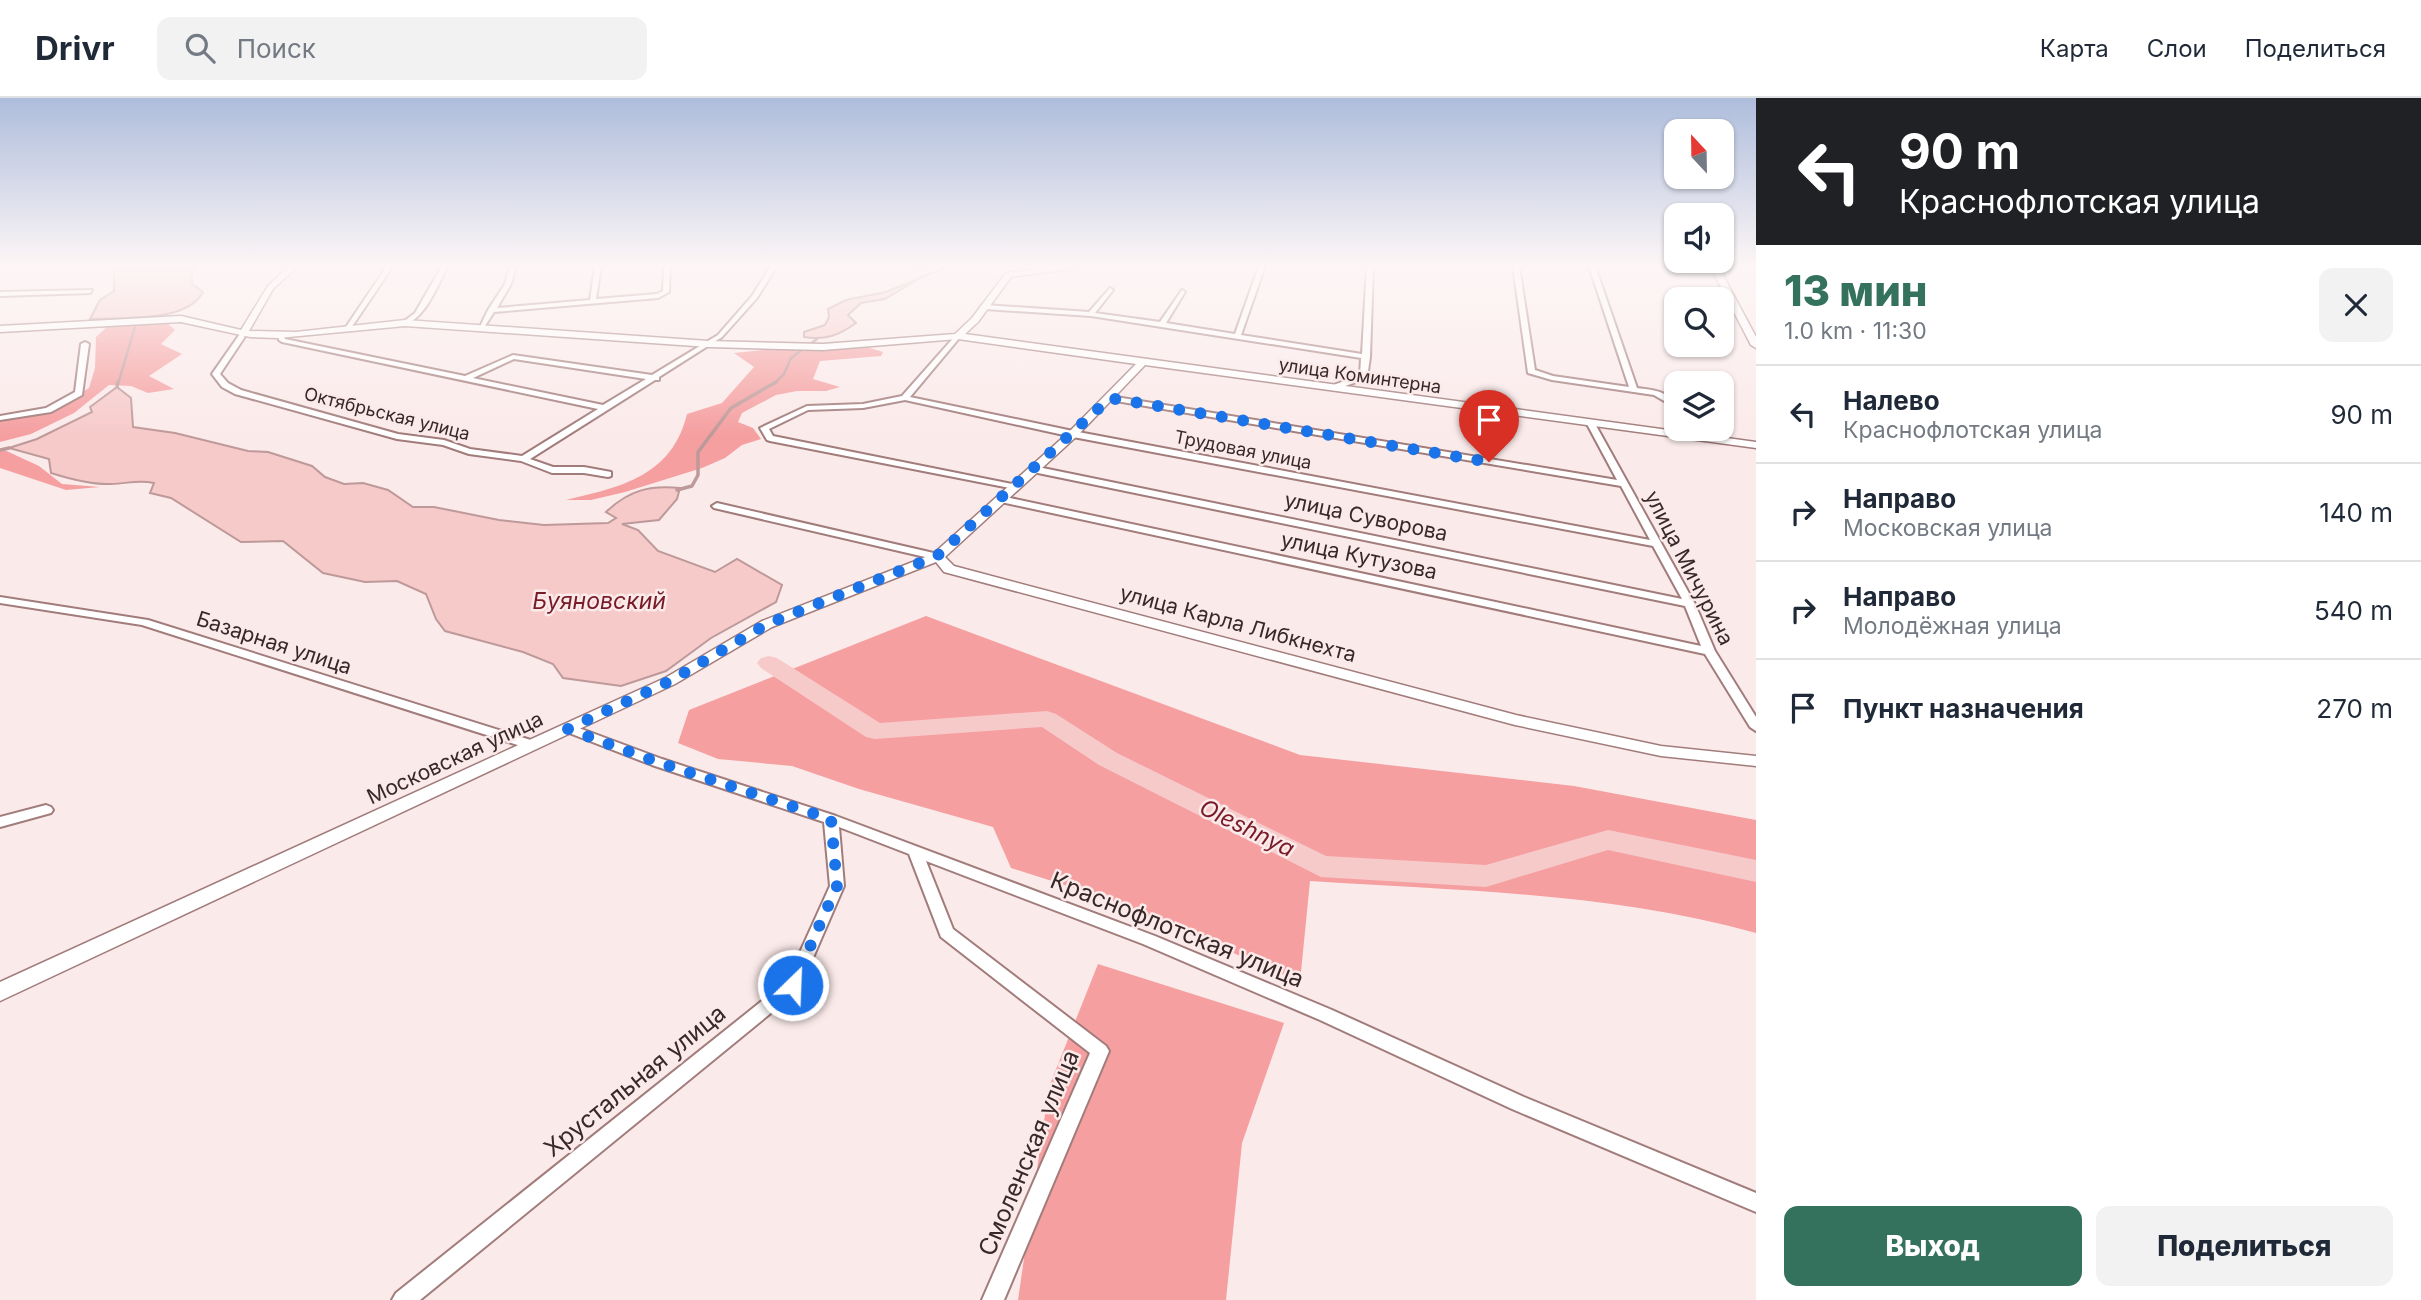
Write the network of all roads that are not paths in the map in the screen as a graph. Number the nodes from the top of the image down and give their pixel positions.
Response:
1 (114, 322) edge
2 (206, 322) edge
3 (249, 322) edge
4 (352, 322) edge
5 (484, 322) edge
6 (732, 322) edge
7 (971, 322) edge
8 (1148, 322) edge
9 (1242, 322) edge
10 (1368, 322) edge
11 (1524, 322) edge
12 (1611, 322) edge
13 (1744, 322) edge
14 (405, 323) joint
15 (1162, 324) joint
16 (349, 327) junction
17 (481, 328) junction
18 (0, 329) edge
19 (244, 332) junction
20 (281, 335) junction
21 (958, 336) junction
22 (1237, 337) junction
23 (85, 344) dead end
24 (709, 344) junction
25 (1756, 345) edge
26 (1366, 358) junction
27 (1142, 363) junction
28 (467, 378) junction
29 (656, 378) junction
30 (1334, 388) junction
31 (1633, 388) junction
32 (1664, 397) edge
33 (905, 398) junction
34 (1110, 398) junction
35 (605, 408) junction
36 (0, 418) edge
37 (1591, 425) junction
38 (1664, 431) edge
39 (1073, 434) junction
40 (1734, 441) edge
41 (1756, 445) edge
42 (523, 459) junction
43 (1033, 469) junction
44 (608, 474) dead end
45 (1624, 484) junction
46 (1007, 493) junction
47 (717, 506) dead end
48 (1656, 544) junction
49 (937, 556) junction
50 (907, 569) junction
51 (949, 569) junction
52 (0, 600) edge
53 (1690, 604) junction
54 (1709, 651) junction
55 (1756, 727) edge
56 (568, 729) junction
57 (532, 745) junction
58 (1756, 761) edge
59 (47, 810) dead end
60 (831, 819) junction
61 (0, 822) edge
62 (915, 852) junction
63 (0, 992) edge
64 (1756, 1203) edge
65 (403, 1300) edge
66 (993, 1300) edge

1 - 18 street, улица Коминтерна
2 - 19 street, улица Коминтерна
3 - 19 street
4 - 16 street
5 - 17 street
6 - 24 street
7 - 21 street
8 - 15 street
9 - 22 street
10 - 26 street
11 - 31 street
12 - 31 street
13 - 25 street
14 - 16 street, улица Коминтерна
14 - 17 street, улица Коминтерна
15 - 22 street
16 - 20 street, улица Коминтерна
17 - 24 street, улица Коминтерна
19 - 20 street, улица Коминтерна
19 - 42 street, Октябрьская улица
20 - 28 street
21 - 24 street, улица Коминтерна
21 - 27 street, улица Коминтерна
21 - 33 street
22 - 26 street
23 - 36 street
24 - 29 street
26 - 30 street
27 - 30 street, улица Коминтерна
27 - 34 street, Московская улица
28 - 29 street
28 - 35 street
29 - 35 street
30 - 37 street, улица Коминтерна
31 - 32 street
33 - 39 street, Трудовая улица
33 - 46 street, улица Кутузова
34 - 39 street, Московская улица
34 - 45 street
35 - 42 street
37 - 38 street, улица Коминтерна
37 - 45 street, улица Мичурина
39 - 43 street, Московская улица
39 - 48 street, Трудовая улица
40 - 41 street, улица Коминтерна
42 - 44 street, Октябрьская улица
43 - 46 street, Московская улица
43 - 53 street, улица Суворова
45 - 48 street, улица Мичурина
46 - 49 street, Московская улица
46 - 54 street, улица Кутузова
47 - 49 street
48 - 53 street, улица Мичурина
49 - 50 street, Московская улица
49 - 51 street
50 - 51 street, улица Карла Либкнехта
50 - 56 street, Московская улица
51 - 58 street, улица Карла Либкнехта
52 - 57 street, Базарная улица
53 - 54 street, улица Мичурина
54 - 55 street, улица Мичурина
56 - 57 street, Московская улица
56 - 60 street, Краснофлотская улица
57 - 63 street, Московская улица
59 - 61 street
60 - 62 street, Краснофлотская улица
60 - 65 street, Хрустальная улица
62 - 64 street, Краснофлотская улица
62 - 66 street, Смоленская улица

